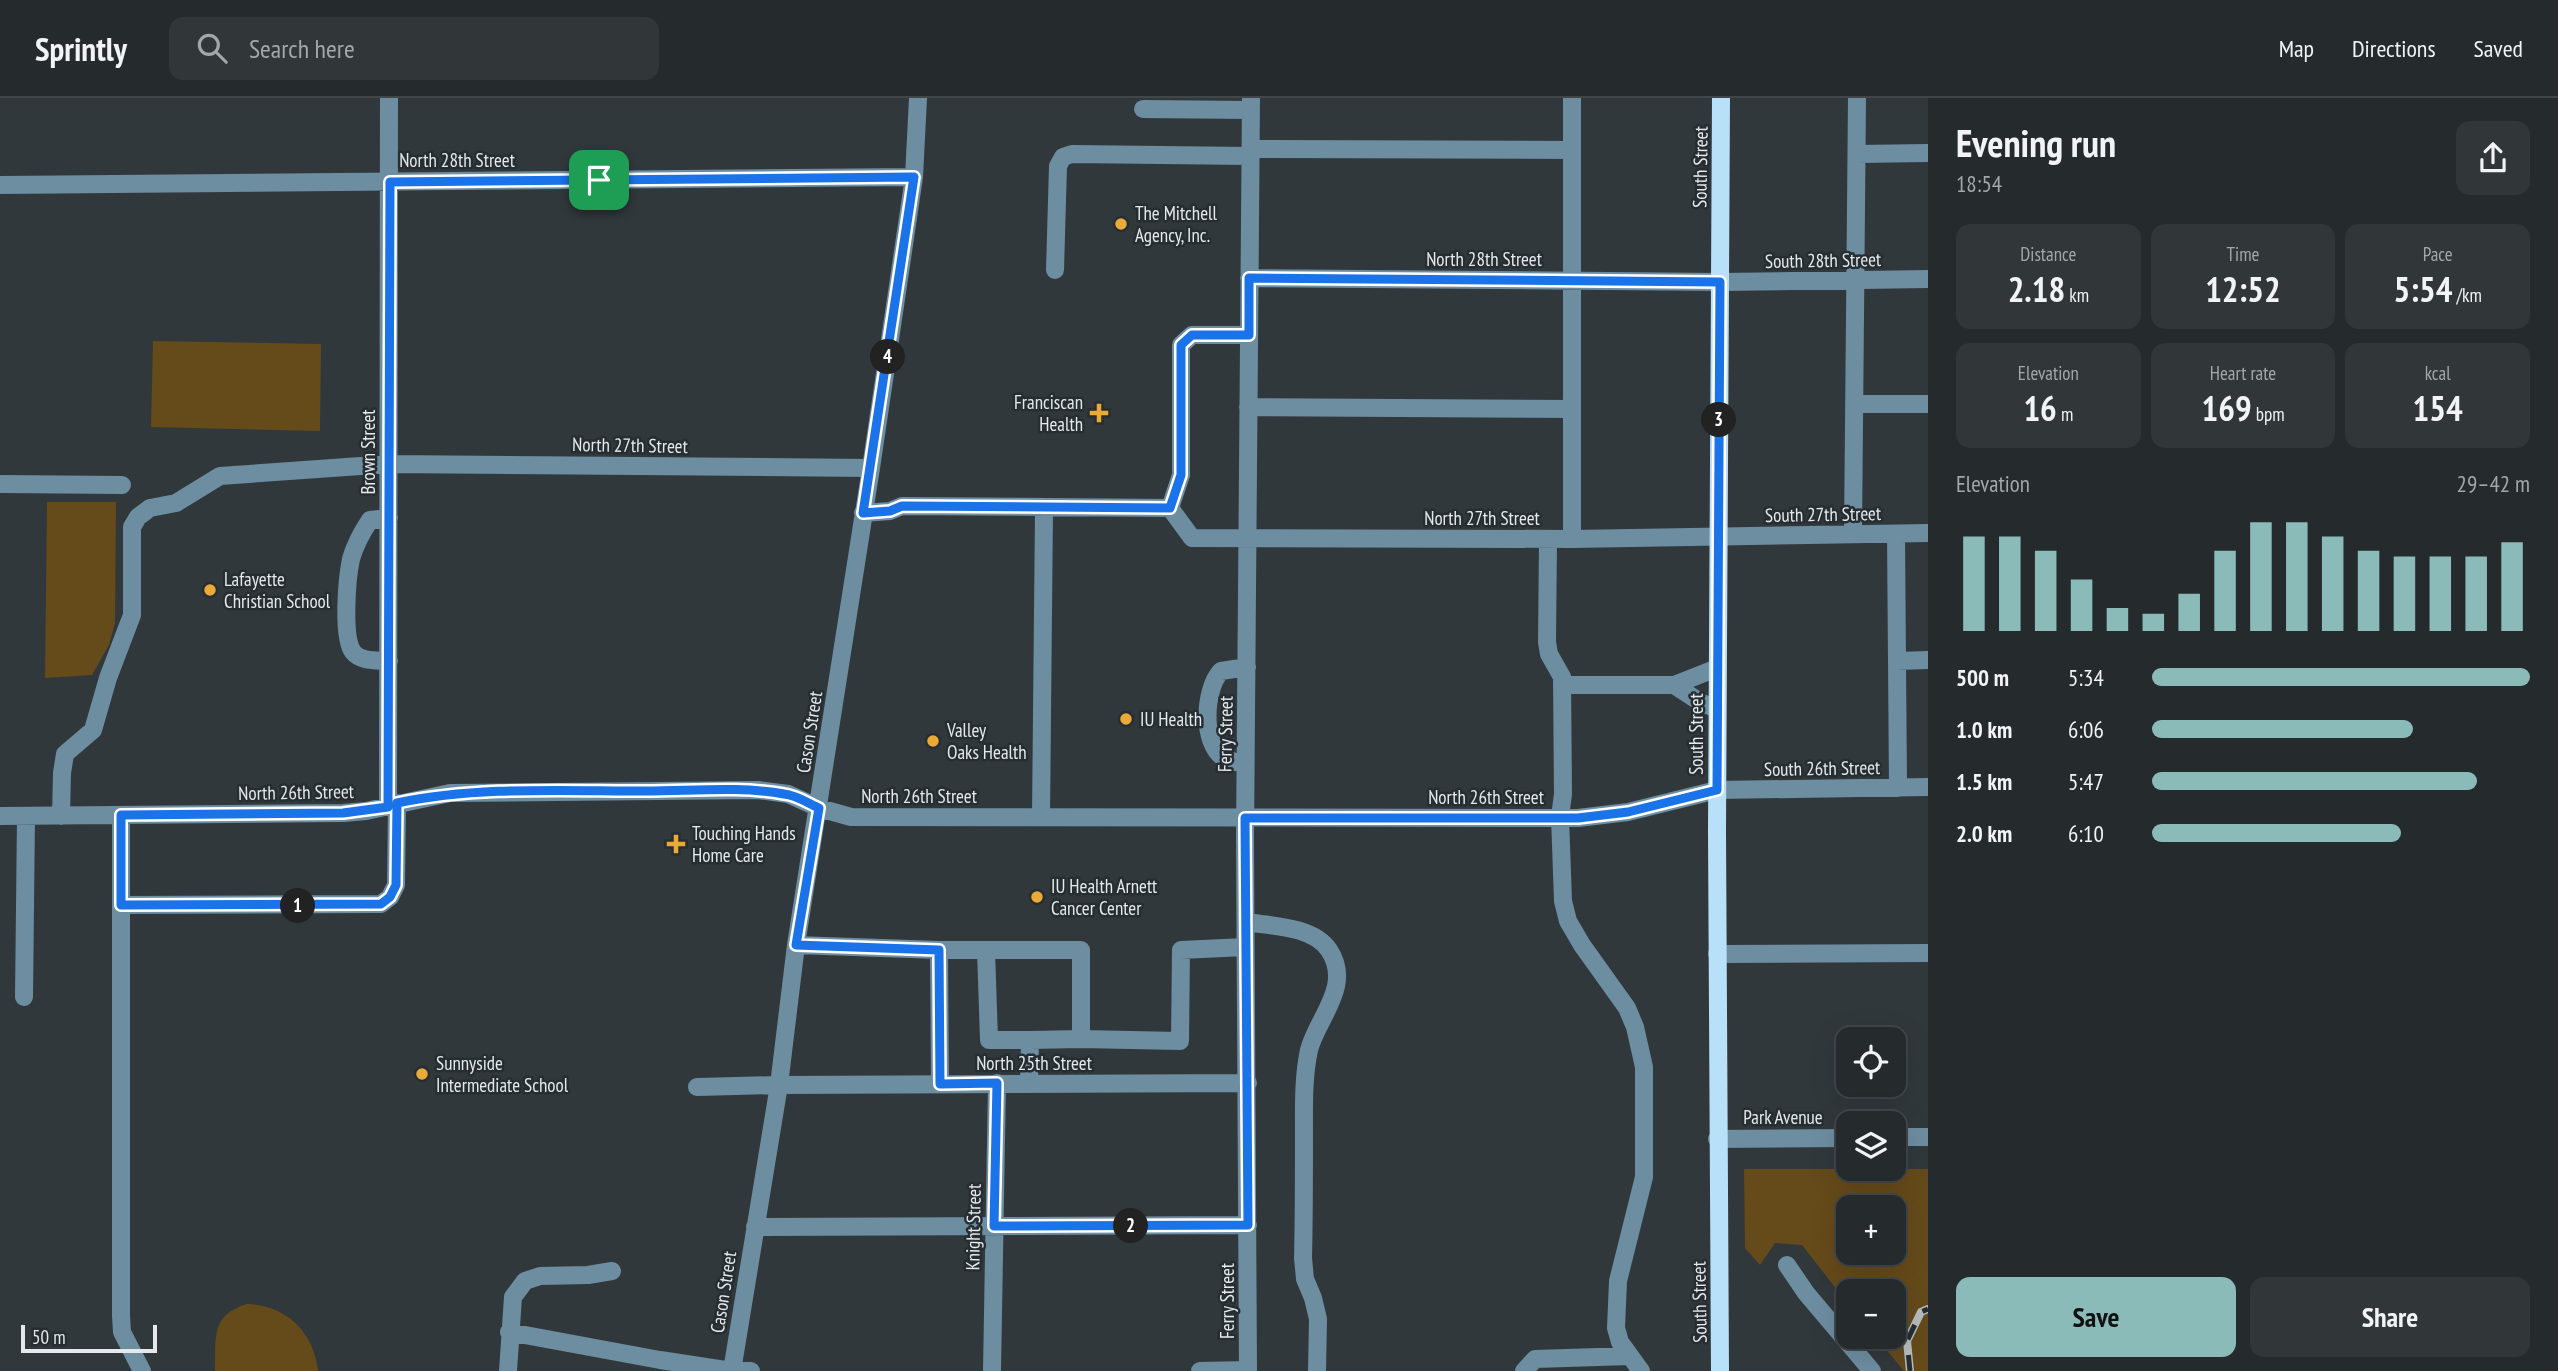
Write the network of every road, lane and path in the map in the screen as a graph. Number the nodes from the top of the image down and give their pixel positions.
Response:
1 (389, 98) edge
2 (918, 98) edge
3 (1572, 98) edge
4 (1721, 98) edge
5 (1857, 98) edge
6 (1250, 104) edge
7 (1143, 109) dead end
8 (1572, 150) junction
9 (1250, 152) junction
10 (1928, 153) edge
11 (1857, 154) junction
12 (914, 177) junction
13 (390, 182) junction
14 (0, 185) edge
15 (1055, 270) dead end
16 (1249, 278) junction
17 (1928, 279) edge
18 (1570, 280) junction
19 (1856, 280) junction
20 (1720, 282) junction
21 (1249, 335) junction
22 (1855, 404) junction
23 (1928, 404) edge
24 (1248, 407) junction
25 (1571, 409) junction
26 (389, 464) junction
27 (871, 468) junction
28 (0, 484) edge
29 (122, 485) dead end
30 (1170, 508) junction
31 (1044, 509) junction
32 (863, 513) junction
33 (389, 518) junction
34 (1928, 533) edge
35 (1853, 534) junction
36 (1896, 534) junction
37 (1718, 537) junction
38 (1247, 538) junction
39 (1548, 539) junction
40 (1572, 539) junction
41 (1928, 660) edge
42 (388, 661) junction
43 (1898, 661) junction
44 (1247, 667) junction
45 (1717, 668) junction
46 (1563, 685) junction
47 (1674, 685) junction
48 (1717, 709) junction
49 (1245, 764) junction
50 (1898, 788) junction
51 (1928, 788) edge
52 (1717, 790) junction
53 (393, 805) junction
54 (819, 808) junction
55 (121, 815) junction
56 (0, 816) edge
57 (26, 816) junction
58 (61, 816) junction
59 (1041, 817) junction
60 (1560, 817) junction
61 (1245, 818) junction
62 (121, 905) junction
63 (1246, 922) junction
64 (796, 945) junction
65 (1245, 947) junction
66 (939, 950) junction
67 (986, 950) junction
68 (1928, 953) edge
69 (1717, 954) junction
70 (24, 996) dead end
71 (1081, 1039) junction
72 (1030, 1040) junction
73 (997, 1083) junction
74 (1248, 1083) junction
75 (940, 1084) junction
76 (1029, 1084) junction
77 (779, 1085) junction
78 (697, 1087) dead end
79 (1928, 1137) edge
80 (1836, 1138) edge
81 (1906, 1138) edge
82 (1717, 1139) junction
83 (1248, 1225) junction
84 (994, 1226) junction
85 (755, 1227) junction
86 (1787, 1265) dead end
87 (612, 1271) dead end
88 (509, 1332) junction
89 (1635, 1364) edge
90 (142, 1371) edge
91 (508, 1371) edge
92 (732, 1371) edge
93 (751, 1371) edge
94 (992, 1371) edge
95 (1200, 1371) edge
96 (1248, 1371) edge
97 (1317, 1371) edge
98 (1524, 1371) edge
99 (1720, 1371) edge
100 (1872, 1371) edge

1 - 13 street, Brown Street
2 - 12 street, Cason Street
3 - 8 street
4 - 20 main road, South Street
5 - 11 street
6 - 7 street
6 - 9 street, Ferry Street
8 - 9 street
8 - 18 street
9 - 15 street
9 - 16 street, Ferry Street
10 - 11 street
11 - 19 street
12 - 13 street, North 28th Street
12 - 27 street, Cason Street
13 - 14 street, North 28th Street
13 - 26 street, Brown Street
16 - 18 street, North 28th Street
16 - 21 street, Ferry Street
17 - 19 street, South 28th Street
18 - 20 street, North 28th Street
18 - 25 street
19 - 20 street, South 28th Street
19 - 22 street
20 - 37 main road, South Street
21 - 24 street, Ferry Street
21 - 30 street
22 - 23 street
22 - 35 street
24 - 25 street
24 - 38 street, Ferry Street
25 - 40 street
26 - 27 street, North 27th Street
26 - 33 street, Brown Street
26 - 58 street, North 27th Street
27 - 32 street, Cason Street
28 - 29 street
30 - 31 street
30 - 38 street, North 27th Street
31 - 32 street
31 - 59 street
32 - 54 street, Cason Street
33 - 42 street, Brown Street
33 - 42 street
34 - 36 street, South 27th Street
35 - 36 street, South 27th Street
35 - 37 street, South 27th Street
36 - 43 street
37 - 40 street, North 27th Street
37 - 45 main road, South Street
38 - 39 street, North 27th Street
38 - 44 street, Ferry Street
39 - 40 street, North 27th Street
39 - 46 street
41 - 43 street
42 - 53 street, Brown Street
43 - 50 street
44 - 49 street, Ferry Street
44 - 49 street
45 - 47 street
45 - 48 main road, South Street
46 - 47 street
46 - 60 street
47 - 48 street
48 - 52 main road, South Street
49 - 61 street, Ferry Street
50 - 51 street, South 26th Street
50 - 52 street, South 26th Street
52 - 60 street, North 26th Street
52 - 69 main road, South Street
53 - 54 street, North 26th Street
53 - 55 street, North 26th Street
53 - 62 street, Brown Street
54 - 59 street, North 26th Street
54 - 64 street, Cason Street
55 - 58 street, North 26th Street
55 - 62 street
56 - 57 street, North 26th Street
57 - 58 street, North 26th Street
57 - 70 street
59 - 61 street, North 26th Street
60 - 61 street, North 26th Street
60 - 89 street
61 - 63 street, Ferry Street
62 - 90 street
63 - 65 street, Ferry Street
63 - 97 street
64 - 66 street
64 - 77 street, Cason Street
65 - 71 street
65 - 74 street, Ferry Street
66 - 67 street
66 - 75 street
67 - 71 street
67 - 72 street
68 - 69 street
69 - 82 main road, South Street
71 - 72 street
72 - 76 street
73 - 75 street, North 25th Street
73 - 76 street, North 25th Street
73 - 84 street, Knight Street
74 - 76 street, North 25th Street
74 - 83 street, Ferry Street
75 - 77 street, North 25th Street
77 - 78 street, North 25th Street
77 - 85 street, Cason Street
79 - 81 street
80 - 82 street, Park Avenue
82 - 99 main road, South Street
83 - 84 street
83 - 96 street, Ferry Street
84 - 85 street
84 - 94 street, Knight Street
85 - 92 street, Cason Street
86 - 100 street
87 - 88 street
88 - 91 street
88 - 92 street
89 - 98 street
92 - 93 street
95 - 96 street

